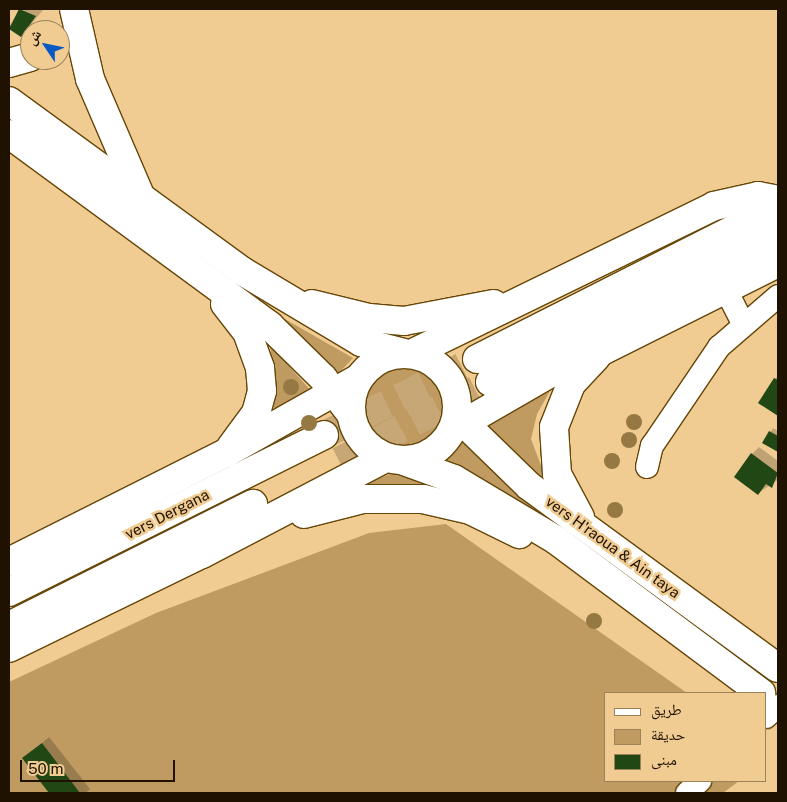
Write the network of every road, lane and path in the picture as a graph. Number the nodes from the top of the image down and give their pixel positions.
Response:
1 (73, 9) edge
2 (67, 20) edge
3 (9, 101) edge
4 (9, 134) edge
5 (140, 195) junction
6 (778, 200) edge
7 (778, 207) edge
8 (778, 235) edge
9 (778, 262) edge
10 (203, 278) junction
11 (725, 288) junction
12 (531, 295) junction
13 (778, 296) edge
14 (292, 298) junction
15 (742, 322) junction
16 (604, 350) junction
17 (407, 354) junction
18 (344, 404) junction
19 (458, 423) junction
20 (324, 435) tunnel mouth
21 (226, 453) junction
22 (395, 459) junction
23 (339, 461) tunnel mouth
24 (647, 467) dead end
25 (595, 532) junction
26 (220, 544) junction
27 (577, 556) junction
28 (9, 562) edge
29 (9, 592) edge
30 (9, 626) edge
31 (9, 648) edge
32 (778, 668) edge
33 (760, 692) edge
34 (767, 698) edge
35 (778, 706) edge
36 (767, 716) edge
37 (699, 782) edge
38 (687, 793) edge

1 - 2 main road
1 - 5 main road
3 - 5 main road
4 - 10 main road
5 - 14 main road
6 - 12 main road
7 - 8 main road
9 - 11 main road
10 - 18 main road
10 - 21 main road
11 - 15 street
11 - 16 main road
12 - 14 main road
12 - 17 main road
13 - 15 street
14 - 17 main road
15 - 24 street
16 - 19 main road
16 - 25 main road
17 - 18 main road
17 - 19 main road
18 - 21 main road
18 - 22 main road
19 - 22 main road
19 - 25 main road, vers H'raoua & Ain taya
20 - 29 main road, vers Dergana
21 - 28 main road
22 - 26 main road
22 - 27 main road
23 - 30 main road
25 - 32 main road, vers H'raoua & Ain taya
26 - 27 main road
26 - 31 main road
27 - 33 main road
34 - 35 main road
35 - 36 street
37 - 38 street

